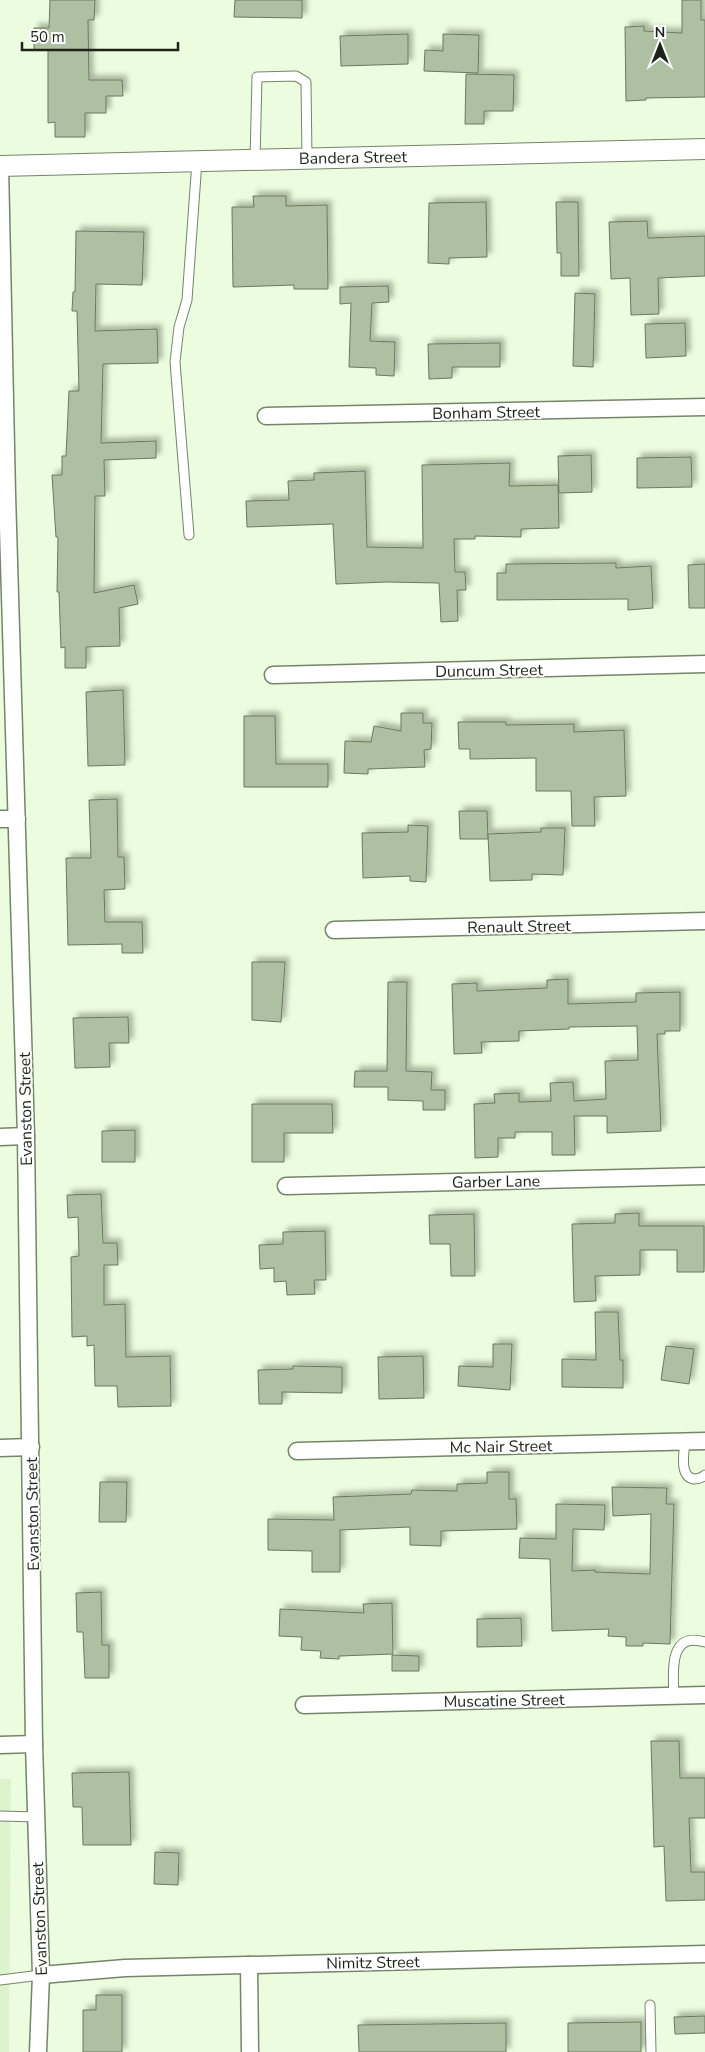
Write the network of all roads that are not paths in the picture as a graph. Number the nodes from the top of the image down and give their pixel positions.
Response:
1 (705, 149) edge
2 (307, 158) junction
3 (255, 160) junction
4 (198, 161) junction
5 (0, 166) edge
6 (705, 407) edge
7 (266, 416) dead end
8 (4, 494) edge
9 (189, 535) dead end
10 (705, 664) edge
11 (273, 675) dead end
12 (0, 819) edge
13 (17, 819) junction
14 (705, 921) edge
15 (334, 930) dead end
16 (26, 1136) junction
17 (0, 1137) edge
18 (705, 1176) edge
19 (286, 1186) dead end
20 (705, 1441) edge
21 (684, 1442) junction
22 (0, 1448) edge
23 (31, 1448) junction
24 (297, 1451) dead end
25 (705, 1475) edge
26 (705, 1642) edge
27 (705, 1695) edge
28 (674, 1696) junction
29 (304, 1705) dead end
30 (34, 1744) junction
31 (0, 1745) edge
32 (0, 1816) edge
33 (36, 1817) junction
34 (705, 1954) edge
35 (248, 1965) junction
36 (41, 1975) junction
37 (0, 1980) edge
38 (650, 2006) dead end
39 (38, 2052) edge
40 (250, 2052) edge
41 (652, 2052) edge

1 - 2 street, Bandera Street
2 - 3 street, Bandera Street
2 - 3 lane
3 - 4 street, Bandera Street
4 - 5 street, Bandera Street
4 - 9 lane
5 - 8 street, Evanston Street
6 - 7 street, Bonham Street
8 - 13 street, Evanston Street
10 - 11 street, Duncum Street
12 - 13 street
13 - 16 street, Evanston Street
14 - 15 street, Renault Street
16 - 17 street
16 - 23 street, Evanston Street
18 - 19 street, Garber Lane
20 - 21 street, Mc Nair Street
21 - 24 street, Mc Nair Street
21 - 25 lane
22 - 23 street
23 - 30 street, Evanston Street
26 - 28 lane
27 - 28 street, Muscatine Street
28 - 29 street, Muscatine Street
30 - 31 street
30 - 33 street, Evanston Street
32 - 33 lane
33 - 36 street, Evanston Street
34 - 35 street, Nimitz Street
35 - 36 street, Nimitz Street
35 - 40 street
36 - 37 lane
36 - 39 street, Evanston Street
38 - 41 lane

